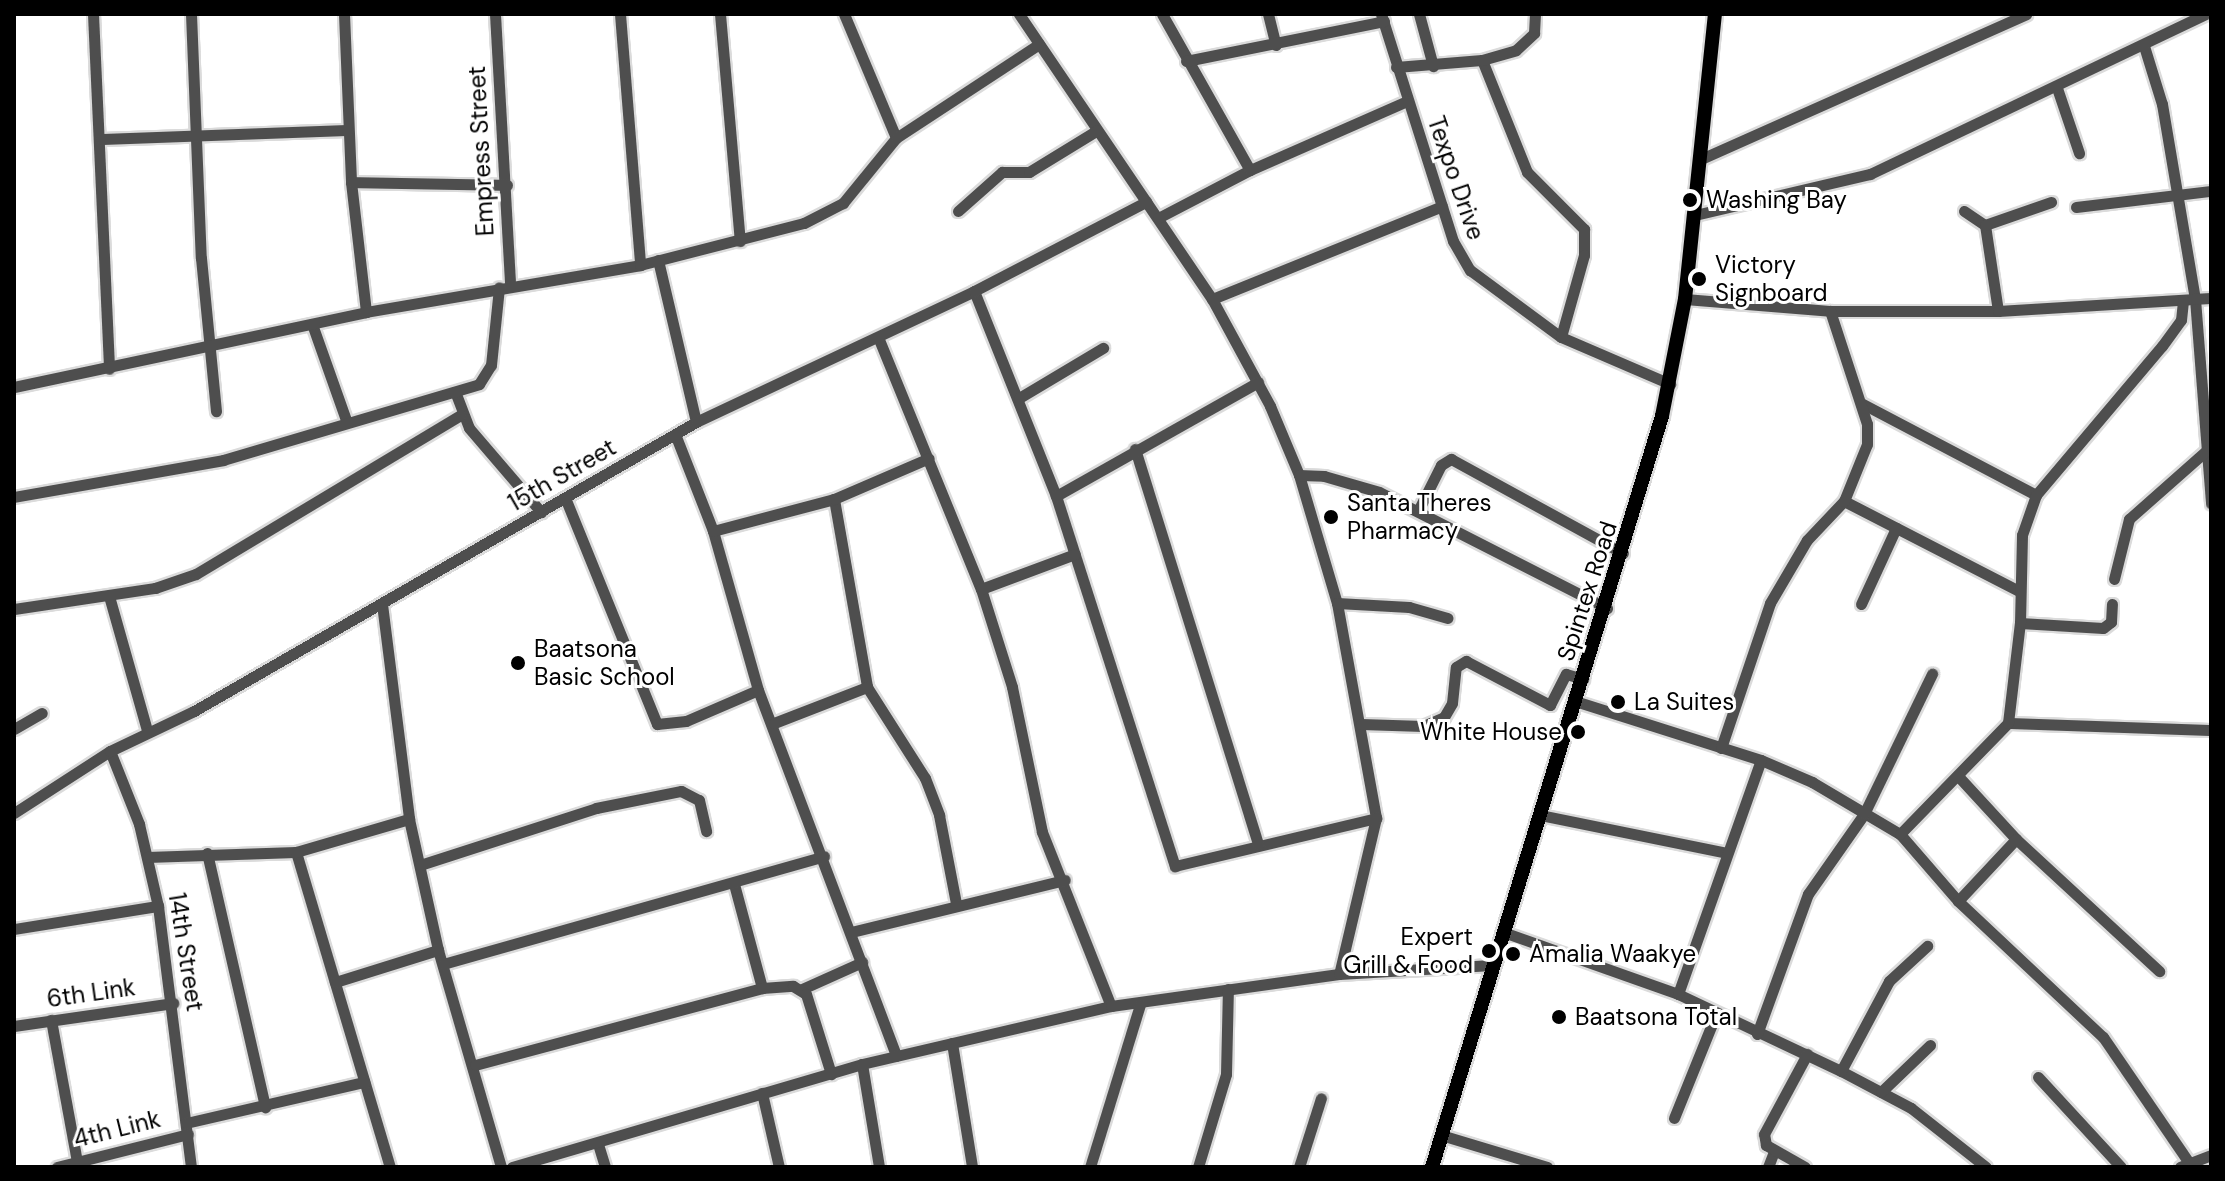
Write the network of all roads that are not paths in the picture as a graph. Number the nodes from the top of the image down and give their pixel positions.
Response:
1 (93, 14) edge
2 (191, 14) edge
3 (344, 14) edge
4 (495, 14) edge
5 (620, 14) edge
6 (720, 14) edge
7 (844, 14) edge
8 (1019, 14) edge
9 (1162, 14) edge
10 (1268, 14) edge
11 (1419, 14) edge
12 (1535, 14) edge
13 (1715, 14) edge
14 (2026, 14) edge
15 (2205, 14) edge
16 (1383, 18) edge
17 (1039, 44) junction
18 (1276, 45) junction
19 (2144, 46) junction
20 (1482, 60) junction
21 (1186, 61) junction
22 (1433, 66) junction
23 (1396, 67) junction
24 (2057, 88) junction
25 (1407, 101) junction
26 (348, 130) junction
27 (1096, 131) junction
28 (196, 138) junction
29 (896, 138) junction
30 (101, 139) junction
31 (2079, 153) dead end
32 (1701, 159) junction
33 (1250, 170) junction
34 (351, 182) junction
35 (507, 185) junction
36 (2211, 191) edge
37 (2176, 193) junction
38 (1146, 202) junction
39 (2051, 202) dead end
40 (1442, 206) junction
41 (2076, 207) dead end
42 (958, 211) dead end
43 (1964, 211) dead end
44 (1695, 215) junction
45 (1158, 218) junction
46 (1985, 225) junction
47 (740, 241) junction
48 (658, 260) junction
49 (640, 265) junction
50 (504, 286) junction
51 (974, 291) junction
52 (2211, 298) edge
53 (1212, 299) junction
54 (1685, 299) junction
55 (2189, 300) junction
56 (1830, 311) junction
57 (1998, 311) junction
58 (366, 312) junction
59 (312, 324) junction
60 (878, 337) junction
61 (1561, 337) junction
62 (209, 346) junction
63 (1103, 348) dead end
64 (109, 369) junction
65 (1258, 382) junction
66 (1670, 384) junction
67 (14, 387) edge
68 (456, 394) junction
69 (1019, 398) junction
70 (1861, 403) junction
71 (216, 411) dead end
72 (2208, 412) edge
73 (461, 415) junction
74 (346, 420) junction
75 (696, 422) junction
76 (675, 434) junction
77 (1135, 449) junction
78 (2207, 450) junction
79 (929, 458) junction
80 (1299, 475) junction
81 (2036, 495) junction
82 (1056, 496) junction
83 (14, 497) edge
84 (834, 499) junction
85 (566, 500) junction
86 (1844, 501) junction
87 (2211, 503) edge
88 (1418, 511) junction
89 (541, 512) junction
90 (1896, 528) junction
91 (713, 531) junction
92 (1623, 553) junction
93 (1075, 554) junction
94 (2114, 579) dead end
95 (981, 589) junction
96 (2019, 591) junction
97 (109, 596) junction
98 (1337, 603) junction
99 (382, 604) junction
100 (1861, 604) dead end
101 (2112, 604) dead end
102 (1607, 608) junction
103 (14, 609) edge
104 (1447, 618) dead end
105 (2020, 623) junction
106 (1932, 674) dead end
107 (1583, 679) junction
108 (867, 687) junction
109 (758, 690) junction
110 (1575, 701) junction
111 (42, 713) dead end
112 (774, 723) junction
113 (2008, 723) junction
114 (1361, 724) junction
115 (14, 729) edge
116 (147, 730) junction
117 (2211, 730) edge
118 (1721, 748) junction
119 (110, 751) junction
120 (1761, 760) junction
121 (1958, 776) junction
122 (14, 813) edge
123 (1864, 814) junction
124 (1540, 815) junction
125 (1376, 818) junction
126 (409, 819) junction
127 (706, 831) dead end
128 (1900, 834) junction
129 (2016, 839) junction
130 (1258, 845) junction
131 (296, 852) junction
132 (207, 853) junction
133 (1726, 853) junction
134 (824, 856) junction
135 (147, 857) junction
136 (420, 865) junction
137 (1065, 880) junction
138 (734, 884) junction
139 (1958, 901) junction
140 (956, 903) junction
141 (158, 906) junction
142 (14, 929) edge
143 (851, 932) junction
144 (1503, 932) junction
145 (1927, 946) dead end
146 (438, 950) junction
147 (862, 962) junction
148 (443, 964) junction
149 (1492, 965) junction
150 (2159, 971) dead end
151 (1339, 974) junction
152 (335, 982) junction
153 (762, 988) junction
154 (802, 989) junction
155 (1228, 989) junction
156 (1678, 994) junction
157 (173, 1003) junction
158 (1140, 1004) junction
159 (1111, 1006) junction
160 (1716, 1014) junction
161 (51, 1020) junction
162 (14, 1026) edge
163 (1757, 1034) junction
164 (952, 1043) junction
165 (1930, 1045) dead end
166 (1807, 1054) junction
167 (896, 1056) junction
168 (862, 1064) junction
169 (475, 1065) junction
170 (1841, 1071) junction
171 (831, 1074) junction
172 (2038, 1077) dead end
173 (364, 1082) junction
174 (1881, 1092) junction
175 (762, 1093) junction
176 (1321, 1098) dead end
177 (265, 1107) junction
178 (1674, 1118) dead end
179 (187, 1129) junction
180 (1441, 1135) junction
181 (598, 1144) junction
182 (1774, 1151) junction
183 (2211, 1155) edge
184 (77, 1162) junction
185 (2184, 1164) edge
186 (57, 1167) edge
187 (191, 1167) edge
188 (390, 1167) edge
189 (501, 1167) edge
190 (512, 1167) edge
191 (605, 1167) edge
192 (779, 1167) edge
193 (879, 1167) edge
194 (972, 1167) edge
195 (1090, 1167) edge
196 (1198, 1167) edge
197 (1299, 1167) edge
198 (1432, 1167) edge
199 (1547, 1167) edge
200 (1768, 1167) edge
201 (1805, 1167) edge
202 (1986, 1167) edge
203 (2121, 1167) edge

1 - 30 street
2 - 28 street
3 - 26 street
4 - 35 street, Empress Street
5 - 49 street
6 - 47 street
7 - 29 street
8 - 17 street
9 - 21 street
10 - 18 street
11 - 22 street
12 - 20 street
13 - 32 main road, Spintex Road
14 - 32 street
15 - 19 street
16 - 18 street
16 - 23 street, Texpo Drive
17 - 27 street
17 - 29 street
18 - 21 street
19 - 24 street
19 - 37 street
20 - 22 street
20 - 61 street
21 - 33 street
22 - 23 street
23 - 25 street, Texpo Drive
24 - 31 street
24 - 44 street
25 - 33 street
25 - 40 street, Texpo Drive
26 - 28 street
26 - 34 street
27 - 38 street
27 - 42 street
28 - 30 street
28 - 62 street
29 - 47 street
30 - 64 street
32 - 44 main road, Spintex Road
33 - 45 street
34 - 35 street
34 - 58 street
35 - 50 street, Empress Street
36 - 37 street
37 - 41 street
37 - 55 street
38 - 45 street
38 - 51 street, 15th Street
39 - 46 street
40 - 53 street
40 - 61 street, Texpo Drive
43 - 46 street
44 - 54 main road, Spintex Road
45 - 53 street
46 - 57 street
47 - 48 street
48 - 49 street
48 - 75 street
49 - 50 street
50 - 58 street
50 - 68 street, Empress Street
51 - 60 street, 15th Street
51 - 69 street
52 - 55 street
53 - 65 street
54 - 56 street
54 - 66 main road, Spintex Road
55 - 57 street
55 - 72 street
55 - 81 street
56 - 57 street
56 - 70 street
58 - 59 street
59 - 62 street
59 - 74 street
60 - 75 street, 15th Street
60 - 79 street
61 - 66 street, Texpo Drive
62 - 64 street
62 - 71 street
63 - 69 street
64 - 67 street
65 - 77 street
65 - 80 street
66 - 92 main road, Spintex Road
68 - 73 street
68 - 74 street
69 - 82 street
70 - 81 street
70 - 86 street
72 - 78 street
73 - 89 street
73 - 97 street
74 - 83 street
75 - 76 street, 15th Street
76 - 85 street, 15th Street
76 - 91 street
77 - 82 street
77 - 130 street
78 - 87 street
78 - 94 street
79 - 84 street
79 - 95 street
80 - 88 street
80 - 98 street
81 - 96 street
82 - 93 street
84 - 91 street
84 - 108 street
85 - 89 street, 15th Street
85 - 109 street
86 - 90 street
86 - 118 street
88 - 92 street
88 - 102 street
89 - 99 street, 15th Street
90 - 96 street
90 - 100 street
91 - 109 street
92 - 102 main road, Spintex Road
93 - 95 street
93 - 130 street
95 - 137 street
96 - 105 street
97 - 103 street
97 - 116 street
98 - 104 street
98 - 114 street
99 - 116 street, 15th Street
99 - 126 street
101 - 105 street
102 - 107 main road, Spintex Road
105 - 113 street
106 - 123 street
107 - 110 main road, Spintex Road
107 - 114 street
108 - 112 street
108 - 140 street
109 - 112 street
110 - 118 street
110 - 124 main road, Spintex Road
111 - 115 street
112 - 134 street
113 - 117 street
113 - 121 street
114 - 125 street
116 - 119 street, 15th Street
118 - 120 street
119 - 122 street, 15th Street
119 - 135 street, 14th Street
120 - 123 street
120 - 133 street
121 - 128 street
121 - 129 street
123 - 128 street
123 - 163 street
124 - 133 street
124 - 144 main road, Spintex Road
125 - 130 street
125 - 151 street
126 - 131 street
126 - 136 street
127 - 136 street
128 - 139 street
129 - 139 street
129 - 150 street
131 - 132 street
131 - 152 street
132 - 135 street
132 - 177 street
133 - 156 street
134 - 138 street
134 - 143 street
135 - 141 street, 14th Street
136 - 146 street
137 - 140 street
137 - 159 street
138 - 148 street
138 - 153 street
139 - 185 street
140 - 143 street
141 - 142 street
141 - 157 street, 14th Street
143 - 147 street
144 - 149 main road, Spintex Road
144 - 156 street
145 - 170 street
146 - 148 street
146 - 152 street
147 - 154 street
147 - 167 street
148 - 169 street
149 - 151 street
149 - 180 main road, Spintex Road
151 - 155 street
152 - 173 street
153 - 154 street
153 - 169 street
154 - 171 street
155 - 158 street
155 - 196 street
156 - 160 street
157 - 161 street, 6th Link
157 - 179 street, 14th Street
158 - 159 street
158 - 195 street
159 - 164 street
160 - 163 street
160 - 178 street
161 - 162 street, 6th Link
161 - 184 street
163 - 166 street
164 - 167 street
164 - 194 street
165 - 174 street
166 - 170 street
166 - 182 street
167 - 168 street
168 - 171 street
168 - 193 street
169 - 189 street
170 - 174 street
171 - 175 street
172 - 203 street
173 - 177 street, 4th Link
173 - 188 street
174 - 202 street
175 - 181 street
175 - 192 street
176 - 197 street
177 - 179 street, 4th Link
179 - 184 street, 4th Link
179 - 187 street, 14th Street
180 - 198 main road, Spintex Road
180 - 199 street
181 - 190 street
181 - 191 street
182 - 200 street
182 - 201 street
183 - 185 street
184 - 186 street, 4th Link

